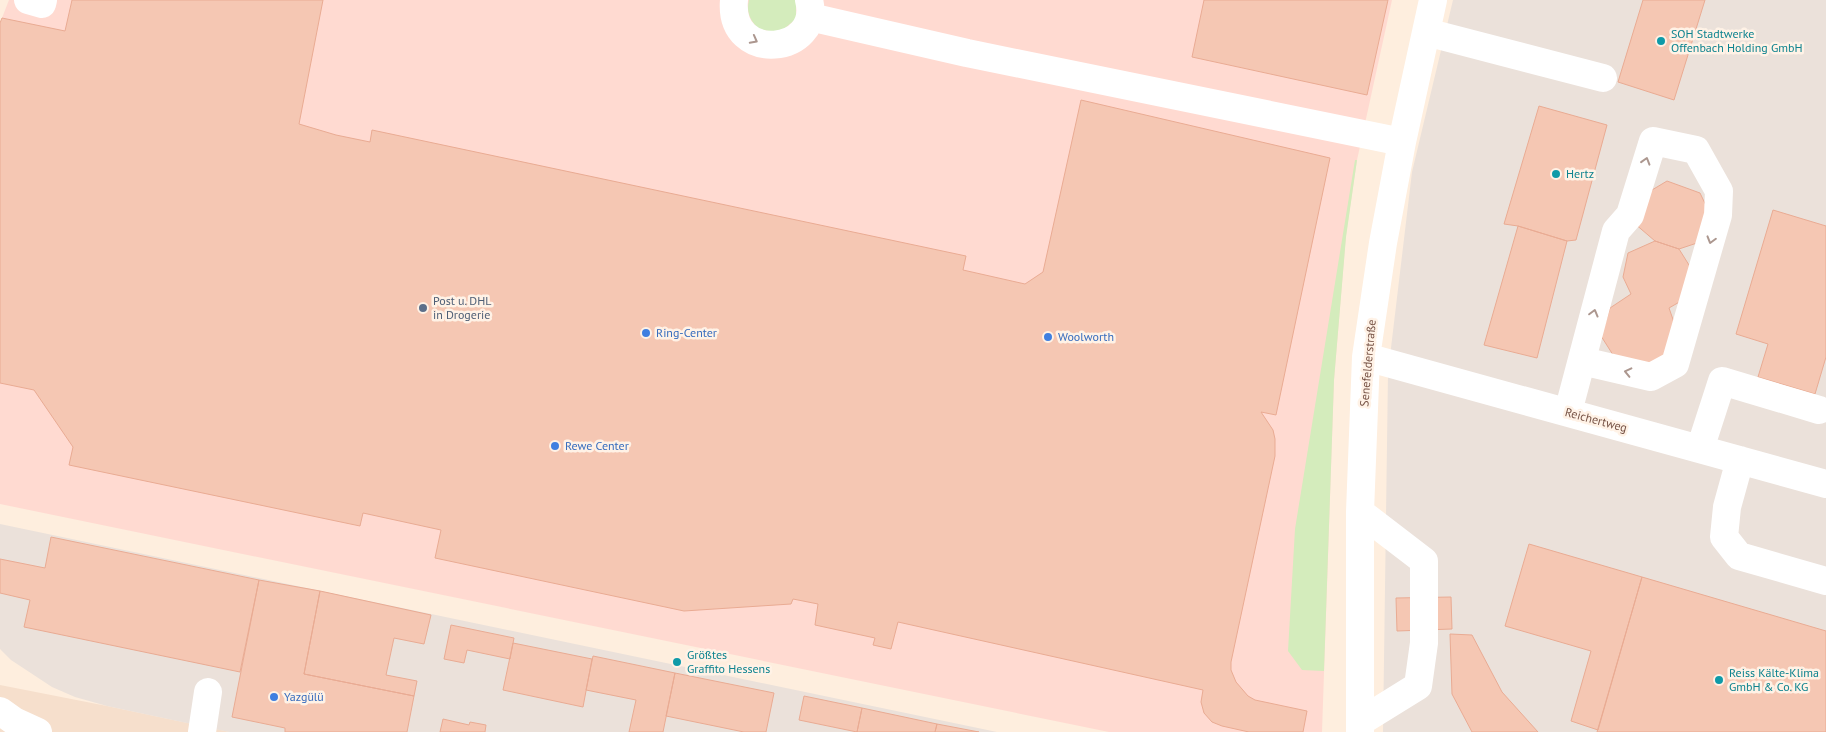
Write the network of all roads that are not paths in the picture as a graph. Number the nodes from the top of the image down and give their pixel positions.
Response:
1 (28, 0) edge
2 (43, 0) edge
3 (734, 0) edge
4 (1433, 0) edge
5 (809, 8) edge
6 (1426, 32) junction
7 (1603, 78) dead end
8 (1402, 142) junction
9 (1366, 357) junction
10 (1582, 361) junction
11 (1819, 410) dead end
12 (1568, 412) junction
13 (1700, 449) junction
14 (1740, 460) junction
15 (1826, 484) edge
16 (1360, 512) junction
17 (1826, 581) edge
18 (208, 692) dead end
19 (0, 711) edge
20 (1360, 727) edge
21 (38, 732) edge
22 (202, 732) edge

1 - 2 street
3 -> 5 street
4 - 6 street, Senefelderstraße
5 - 8 street
6 - 7 street
6 - 8 street, Senefelderstraße
8 - 9 street, Senefelderstraße
9 - 12 street, Reichertweg
9 - 16 street, Senefelderstraße
10 -> 10 street
10 - 12 street
11 - 13 street
12 - 13 street, Reichertweg
13 - 14 street, Reichertweg
14 - 15 street, Reichertweg
14 - 17 street
16 - 20 street, Senefelderstraße
16 - 20 street
18 - 22 street
19 - 21 street

